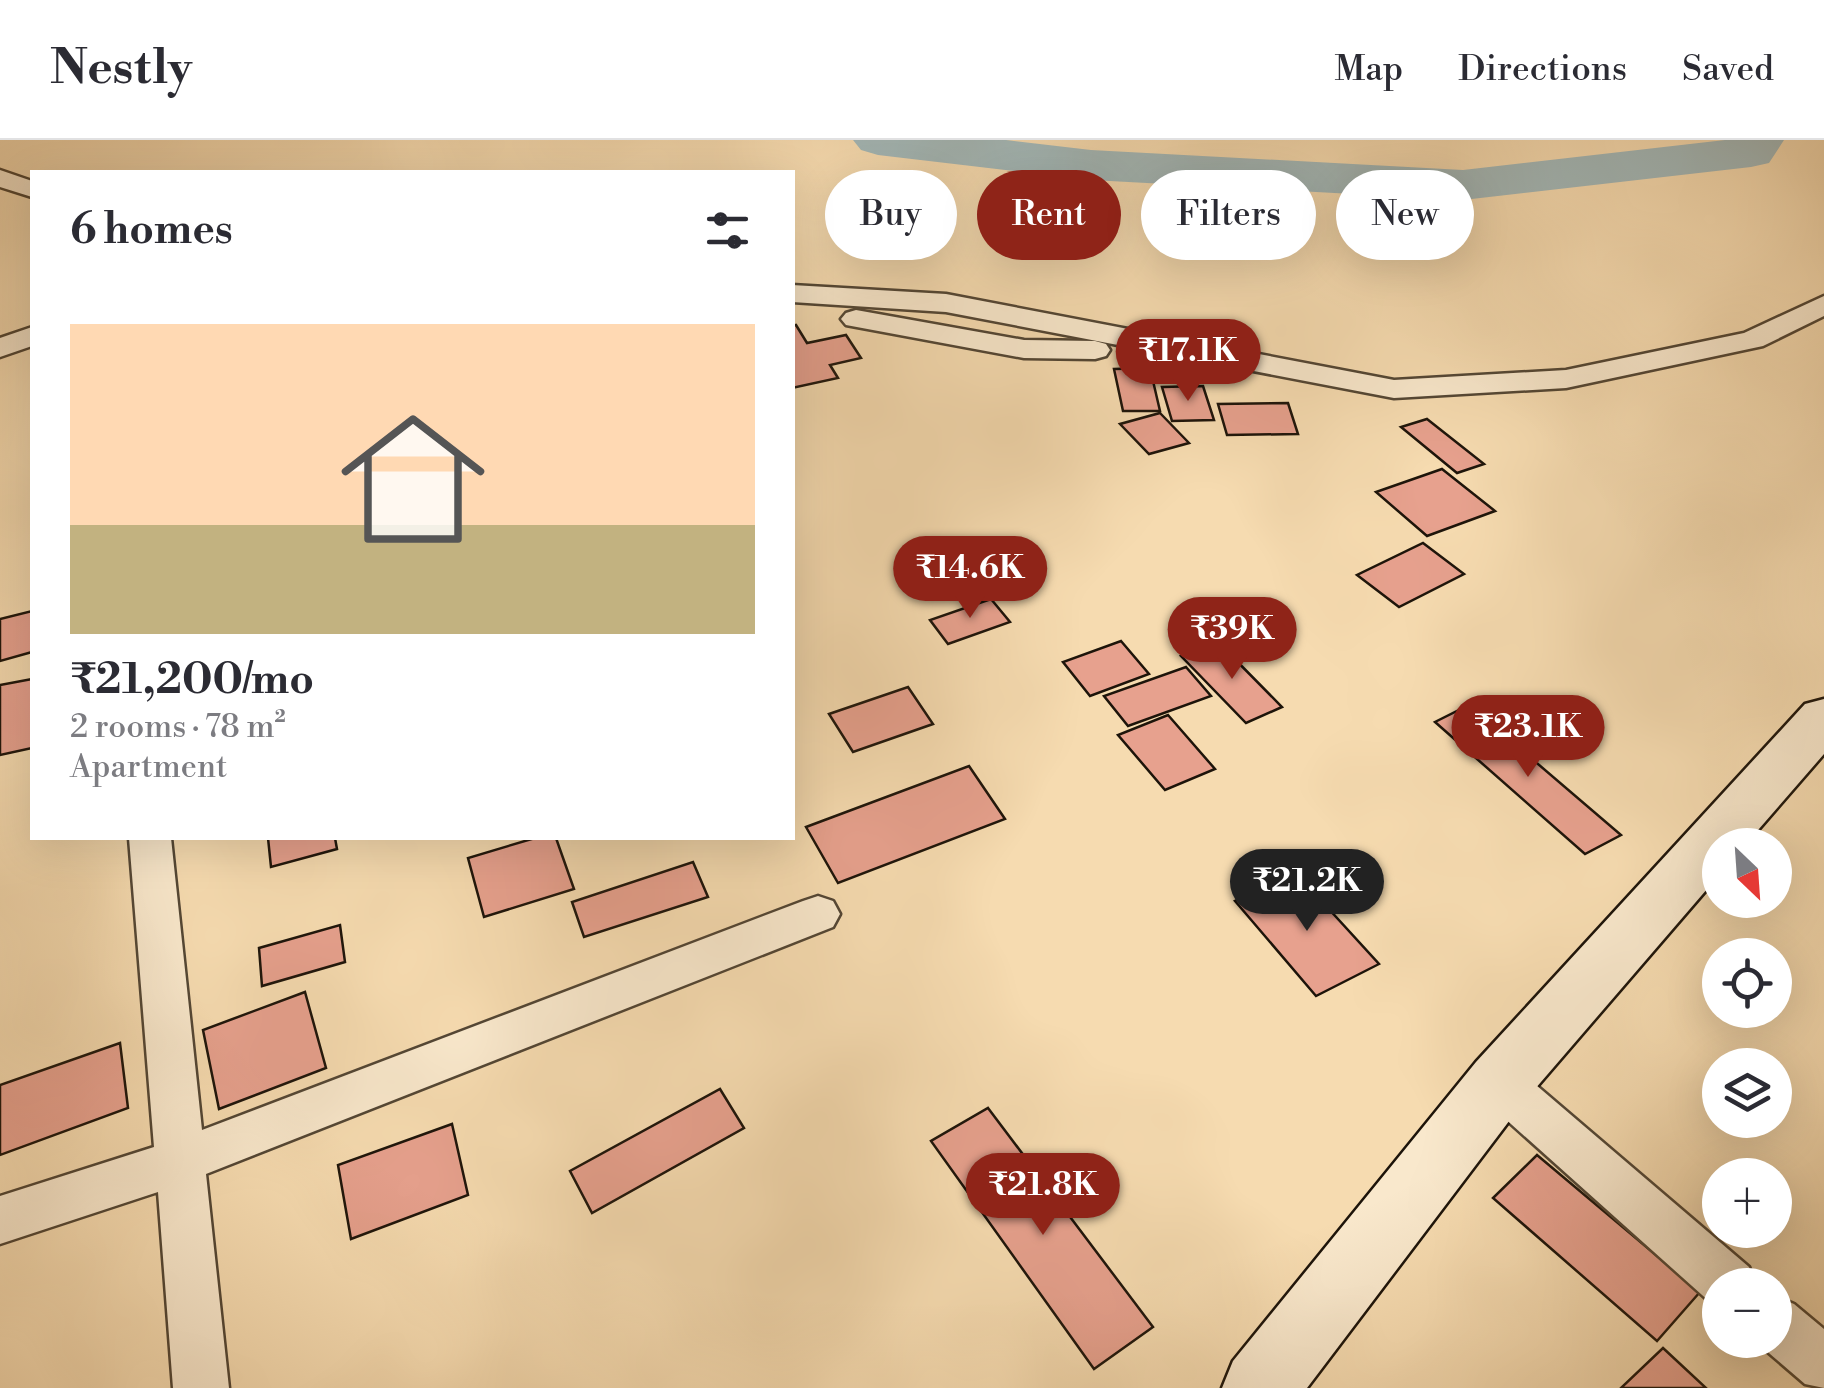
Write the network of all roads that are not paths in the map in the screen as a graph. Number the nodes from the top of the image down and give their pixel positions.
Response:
1 (0, 178) edge
2 (30, 188) edge
3 (795, 293) edge
4 (1824, 306) edge
5 (795, 314) edge
6 (30, 337) edge
7 (1147, 341) junction
8 (0, 348) edge
9 (1824, 718) edge
10 (150, 840) edge
11 (818, 914) dead end
12 (1499, 1083) junction
13 (178, 1162) junction
14 (0, 1220) edge
15 (1711, 1268) edge
16 (1792, 1338) edge
17 (1824, 1365) edge
18 (201, 1388) edge
19 (1260, 1388) edge

1 - 2 street
3 - 7 street
4 - 7 street
5 - 7 street
6 - 8 street
9 - 12 street
10 - 13 street
11 - 13 street
12 - 15 street
12 - 19 street
13 - 14 street
13 - 18 street
16 - 17 street

